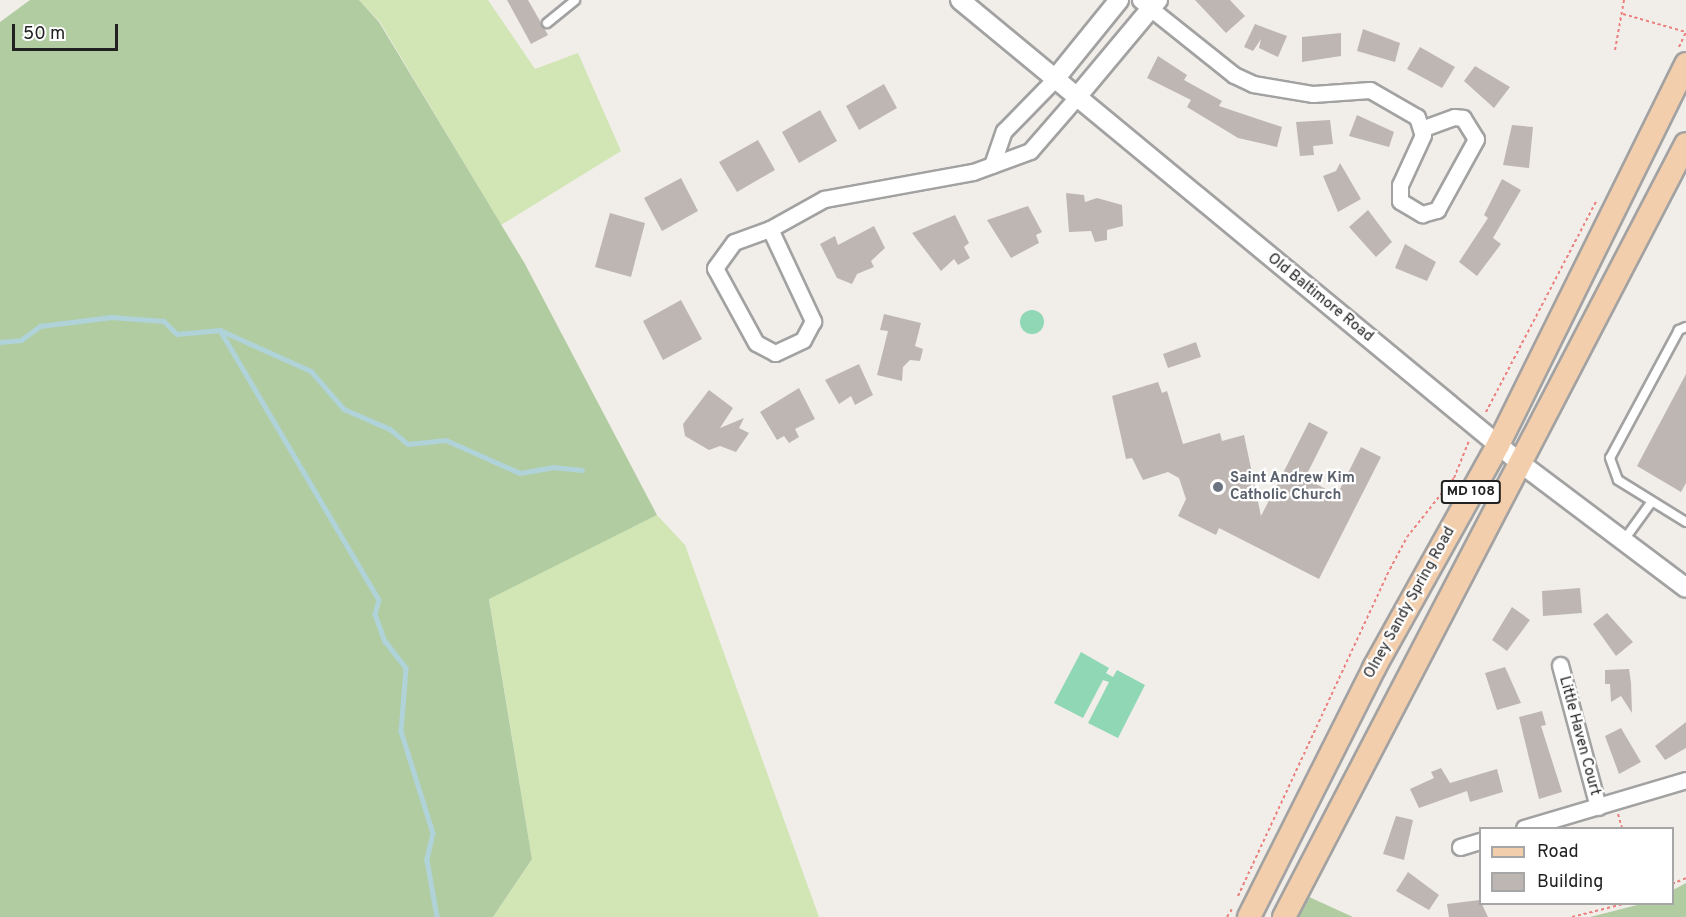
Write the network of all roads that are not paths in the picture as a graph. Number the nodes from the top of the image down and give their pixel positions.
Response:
1 (575, 0) edge
2 (960, 0) edge
3 (1119, 0) edge
4 (1150, 3) edge
5 (547, 23) dead end
6 (1681, 58) edge
7 (1055, 79) junction
8 (1076, 98) junction
9 (1421, 129) junction
10 (1686, 144) edge
11 (992, 165) junction
12 (770, 230) junction
13 (1686, 327) edge
14 (1498, 444) junction
15 (1519, 462) junction
16 (1650, 504) junction
17 (1686, 522) edge
18 (1623, 541) junction
19 (1686, 588) edge
20 (1560, 665) dead end
21 (1686, 780) edge
22 (1598, 807) junction
23 (1528, 827) edge
24 (1479, 841) edge
25 (1460, 847) dead end
26 (1250, 917) edge
27 (1284, 917) edge

1 - 5 lane
2 - 7 street, Old Baltimore Road
3 - 7 street
4 - 8 street
4 - 9 street
6 - 14 main road, Olney Sandy Spring Road / MD 108
7 - 8 street, Old Baltimore Road
7 - 11 street
8 - 11 street
8 - 14 street, Old Baltimore Road
9 - 9 street
10 - 15 main road, Olney Sandy Spring Road / MD 108
11 - 12 street
12 - 12 street
13 - 16 lane
14 - 15 street, Old Baltimore Road
14 - 26 main road, Olney Sandy Spring Road / MD 108
15 - 18 street, Old Baltimore Road
15 - 27 main road, Olney Sandy Spring Road / MD 108
16 - 17 lane
16 - 18 lane
18 - 19 street, Old Baltimore Road
20 - 22 street, Little Haven Court
21 - 22 street
22 - 23 street
24 - 25 street

